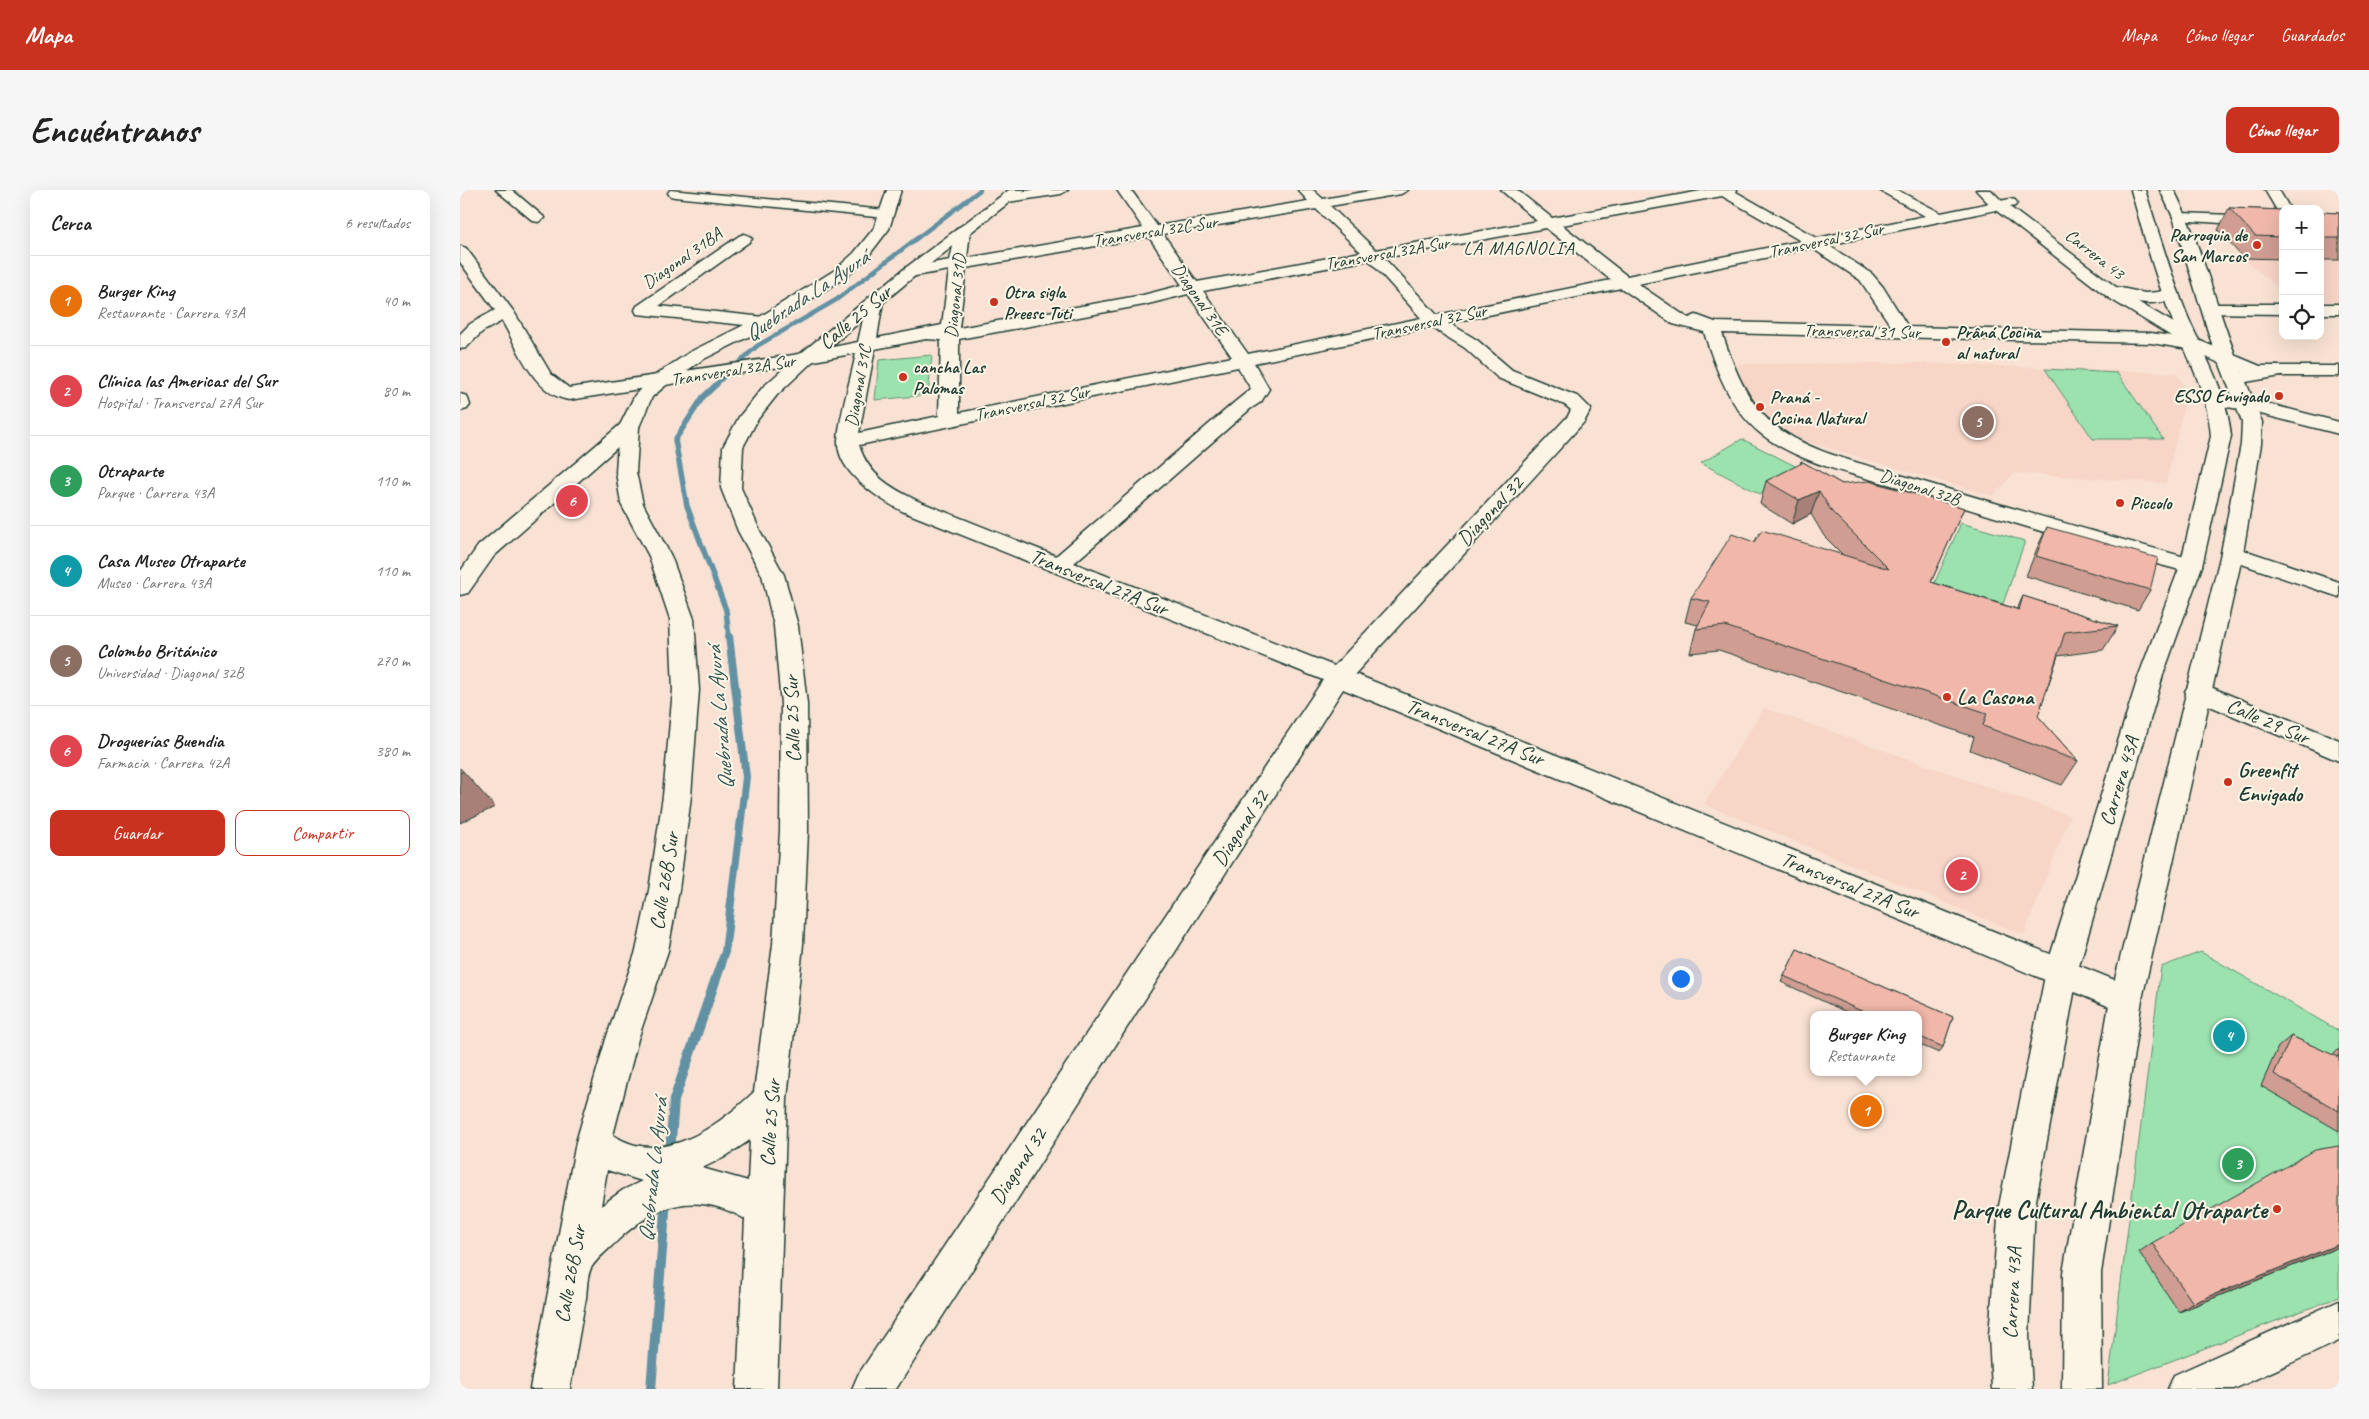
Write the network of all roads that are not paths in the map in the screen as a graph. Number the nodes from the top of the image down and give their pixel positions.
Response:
1 (503, 190) edge
2 (894, 190) edge
3 (1061, 190) edge
4 (1114, 190) edge
5 (1124, 190) edge
6 (1305, 190) edge
7 (1401, 190) edge
8 (1508, 190) edge
9 (1522, 190) edge
10 (1886, 190) edge
11 (1899, 190) edge
12 (1983, 190) edge
13 (2138, 190) edge
14 (2166, 190) edge
15 (2272, 190) edge
16 (1720, 191) edge
17 (677, 192) edge
18 (1013, 194) edge
19 (1325, 198) edge
20 (2001, 199) edge
21 (2281, 205) edge
22 (886, 214) junction
23 (1943, 216) junction
24 (2180, 217) junction
25 (538, 218) dead end
26 (1558, 222) junction
27 (2279, 222) edge
28 (962, 231) junction
29 (1148, 232) junction
30 (744, 239) dead end
31 (1808, 244) junction
32 (460, 251) edge
33 (1381, 254) junction
34 (957, 264) junction
35 (910, 272) junction
36 (1415, 278) dead end
37 (1641, 278) junction
38 (1624, 282) junction
39 (1187, 289) junction
40 (2171, 293) junction
41 (875, 301) junction
42 (1442, 304) dead end
43 (2210, 309) junction
44 (2279, 309) edge
45 (2324, 309) edge
46 (2339, 309) edge
47 (505, 312) junction
48 (1455, 316) junction
49 (1432, 321) junction
50 (764, 322) junction
51 (1710, 327) junction
52 (950, 332) junction
53 (1896, 332) junction
54 (2219, 338) junction
55 (2191, 342) junction
56 (460, 344) edge
57 (1471, 344) junction
58 (865, 346) junction
59 (2227, 359) junction
60 (796, 360) junction
61 (1237, 361) junction
62 (2339, 371) edge
63 (2275, 372) junction
64 (2237, 379) junction
65 (668, 380) junction
66 (460, 400) edge
67 (2216, 400) junction
68 (2246, 404) junction
69 (460, 405) edge
70 (949, 420) junction
71 (629, 428) junction
72 (2339, 428) edge
73 (848, 441) junction
74 (460, 550) edge
75 (486, 551) junction
76 (2232, 553) junction
77 (1059, 566) junction
78 (2191, 566) junction
79 (460, 588) edge
80 (2339, 590) edge
81 (1338, 677) junction
82 (2198, 690) junction
83 (2339, 751) edge
84 (2062, 972) junction
85 (2126, 999) junction
86 (770, 1099) junction
87 (594, 1142) junction
88 (764, 1210) junction
89 (572, 1261) junction
90 (2339, 1321) edge
91 (550, 1389) edge
92 (757, 1389) edge
93 (872, 1389) edge
94 (2012, 1389) edge
95 (2082, 1389) edge
96 (2188, 1389) edge

1 - 25 street
2 - 22 street
3 - 18 street
4 - 29 street, Diagonal 31E
5 - 29 street, Diagonal 31E
6 - 19 street, Diagonal 32
7 - 19 street, Transversal 32C Sur
8 - 26 street
9 - 26 street
10 - 23 street
11 - 23 street
12 - 20 street, Carrera 43
13 - 40 street, Carrera 43A
14 - 24 street
15 - 21 street
16 - 26 street, Transversal 32A Sur
16 - 31 street
17 - 22 street
18 - 28 street, Calle 25 Sur
19 - 29 street, Transversal 32C Sur
19 - 33 street, Diagonal 32
20 - 23 street, Transversal 32 Sur
20 - 40 street, Carrera 43
20 - 55 street, Carrera 43
22 - 50 street
23 - 31 street, Transversal 32 Sur
24 - 27 street
24 - 43 street
26 - 33 street, Transversal 32A Sur
26 - 37 street
26 - 38 street
28 - 34 street, Diagonal 31D
28 - 35 street, Calle 25 Sur
29 - 34 street, Transversal 32C Sur
29 - 39 street, Diagonal 31E
30 - 50 street, Diagonal 31BA
31 - 37 street, Transversal 32 Sur
31 - 53 street
32 - 47 street
33 - 36 street, Diagonal 32
33 - 39 street, Transversal 32A Sur
33 - 49 street, Diagonal 32
34 - 35 street, Transversal 32C Sur
34 - 52 street, Diagonal 31D
35 - 41 street, Calle 25 Sur
37 - 38 street, Transversal 32 Sur
37 - 51 street
38 - 48 street, Transversal 32 Sur
38 - 51 street
39 - 52 street, Transversal 32A Sur
39 - 61 street, Diagonal 31E
40 - 55 street, Carrera 43A
41 - 58 street, Diagonal 31C
41 - 60 street, Calle 25 Sur
42 - 48 street, Diagonal 32
43 - 44 street
43 - 54 street
45 - 46 street
47 - 56 street
47 - 65 street
48 - 49 street, Transversal 32 Sur
48 - 57 street, Diagonal 32
49 - 57 street, Diagonal 32
49 - 61 street, Transversal 32 Sur
50 - 65 street
51 - 53 street, Transversal 31 Sur
51 - 78 street, Diagonal 32B
52 - 58 street, Transversal 32A Sur
52 - 70 street, Diagonal 31D
53 - 55 street, Transversal 31 Sur
54 - 55 street, Transversal 31 Sur
54 - 59 street
55 - 59 street, Transversal 31 Sur
55 - 67 street, Carrera 43A
57 - 81 street, Diagonal 32
58 - 60 street, Transversal 32A Sur
58 - 73 street, Diagonal 31C
59 - 63 street, Transversal 31 Sur
59 - 64 street
60 - 65 street, Transversal 32A Sur
60 - 86 street, Calle 25 Sur
61 - 70 street, Transversal 32 Sur
61 - 77 street, Diagonal 31E
62 - 63 street
63 - 64 street
64 - 68 street
65 - 71 street, Calle 26B Sur
66 - 69 street
67 - 68 street
67 - 78 street, Carrera 43A
68 - 72 street
68 - 76 street
70 - 73 street, Transversal 32 Sur
71 - 75 street
71 - 87 street, Calle 26B Sur
73 - 77 street, Transversal 27A Sur
74 - 75 street
75 - 79 street
76 - 80 street
76 - 82 street
77 - 81 street, Transversal 27A Sur
78 - 84 street, Carrera 43A
81 - 84 street, Transversal 27A Sur
81 - 93 street, Diagonal 32
82 - 83 street, Calle 29 Sur
82 - 85 street
84 - 85 street, Transversal 27A Sur
84 - 94 street, Carrera 43A
85 - 95 street
86 - 87 street
86 - 88 street, Calle 25 Sur
87 - 89 street, Calle 26B Sur
88 - 89 street
88 - 92 street, Calle 25 Sur
89 - 91 street, Calle 26B Sur
90 - 96 street

